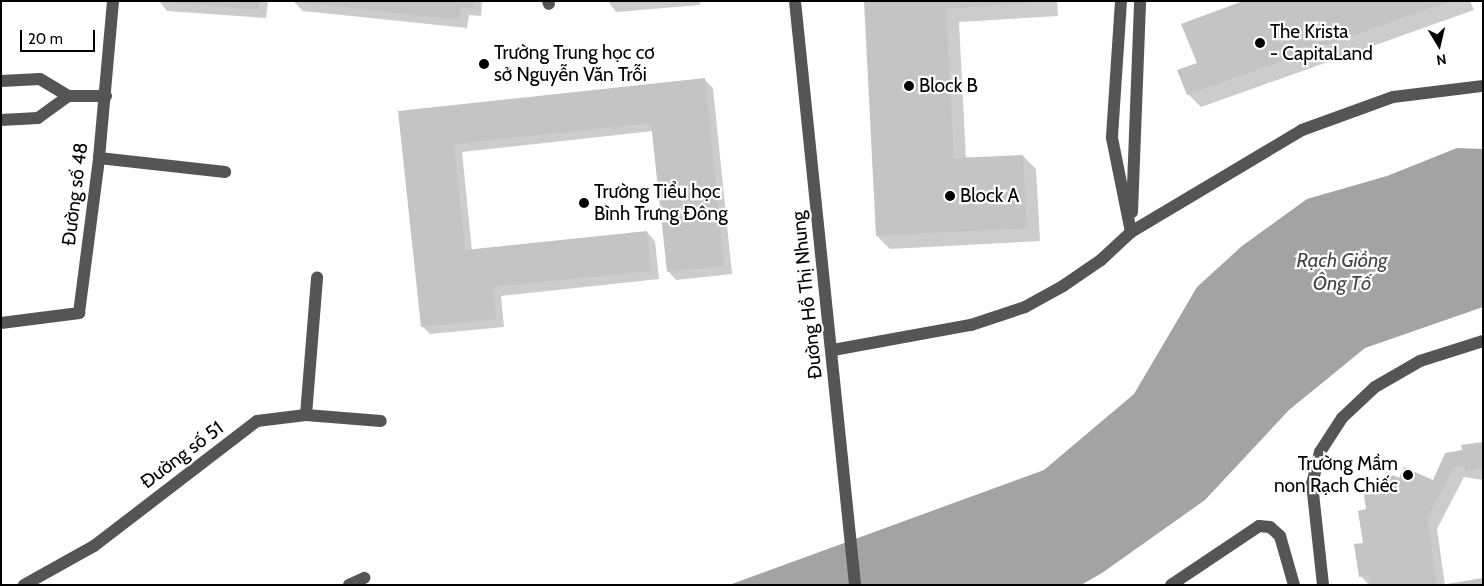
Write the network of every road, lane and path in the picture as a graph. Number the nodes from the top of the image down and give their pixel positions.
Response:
1 (113, 1) edge
2 (795, 1) edge
3 (1121, 1) edge
4 (1140, 1) edge
5 (1118, 17) junction
6 (1138, 18) junction
7 (1, 81) edge
8 (1483, 86) edge
9 (68, 96) junction
10 (106, 96) junction
11 (1, 120) edge
12 (99, 158) junction
13 (225, 172) dead end
14 (1131, 232) junction
15 (317, 277) dead end
16 (1, 323) edge
17 (1483, 342) edge
18 (833, 350) junction
19 (306, 416) junction
20 (381, 421) dead end
21 (364, 578) dead end
22 (24, 585) edge
23 (349, 585) edge
24 (855, 585) edge
25 (1171, 585) edge
26 (1294, 585) edge
27 (1323, 585) edge

1 - 10 street, Đường số 48
2 - 18 street, Đường Hồ Thị Nhung
3 - 5 street
4 - 6 street
5 - 6 street
5 - 14 street
6 - 14 street
7 - 9 street
8 - 14 street
9 - 10 street
9 - 11 street
10 - 12 street, Đường số 48
12 - 13 street
12 - 16 street, Đường số 48
14 - 18 street
15 - 19 street
17 - 27 street
18 - 24 street, Đường Hồ Thị Nhung
19 - 20 street, Đường số 51
19 - 22 street, Đường số 51
21 - 23 street
25 - 26 street

